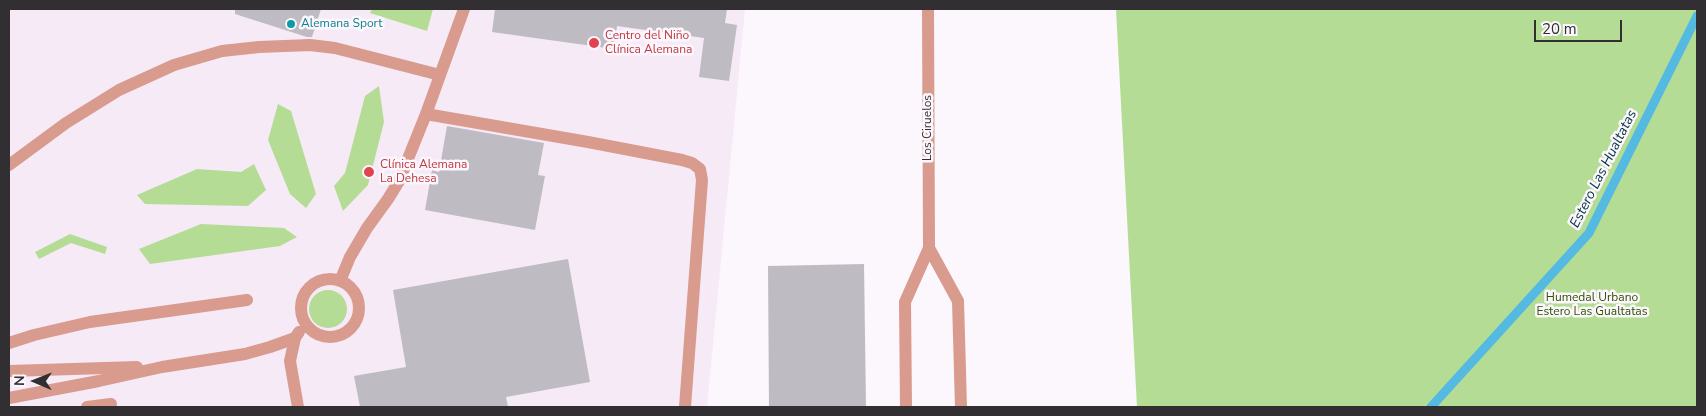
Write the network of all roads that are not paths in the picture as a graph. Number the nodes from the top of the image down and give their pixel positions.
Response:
1 (464, 9) edge
2 (928, 9) edge
3 (440, 74) junction
4 (426, 114) junction
5 (9, 165) edge
6 (929, 248) junction
7 (340, 281) junction
8 (247, 300) dead end
9 (305, 325) junction
10 (295, 338) junction
11 (9, 343) edge
12 (162, 367) junction
13 (9, 371) edge
14 (9, 398) edge
15 (111, 404) dead end
16 (87, 407) edge
17 (298, 407) edge
18 (685, 407) edge
19 (906, 407) edge
20 (961, 407) edge

1 - 3 street
2 - 6 street, Los Ciruelos
3 - 4 street
3 - 5 street
4 - 7 street
4 - 18 street
6 - 19 street, Los Ciruelos
6 - 20 street, Los Ciruelos
7 - 9 street
7 - 9 street
8 - 11 street
9 - 10 street
10 - 12 street
10 - 17 street
12 - 13 street
12 - 14 street
15 - 16 street

